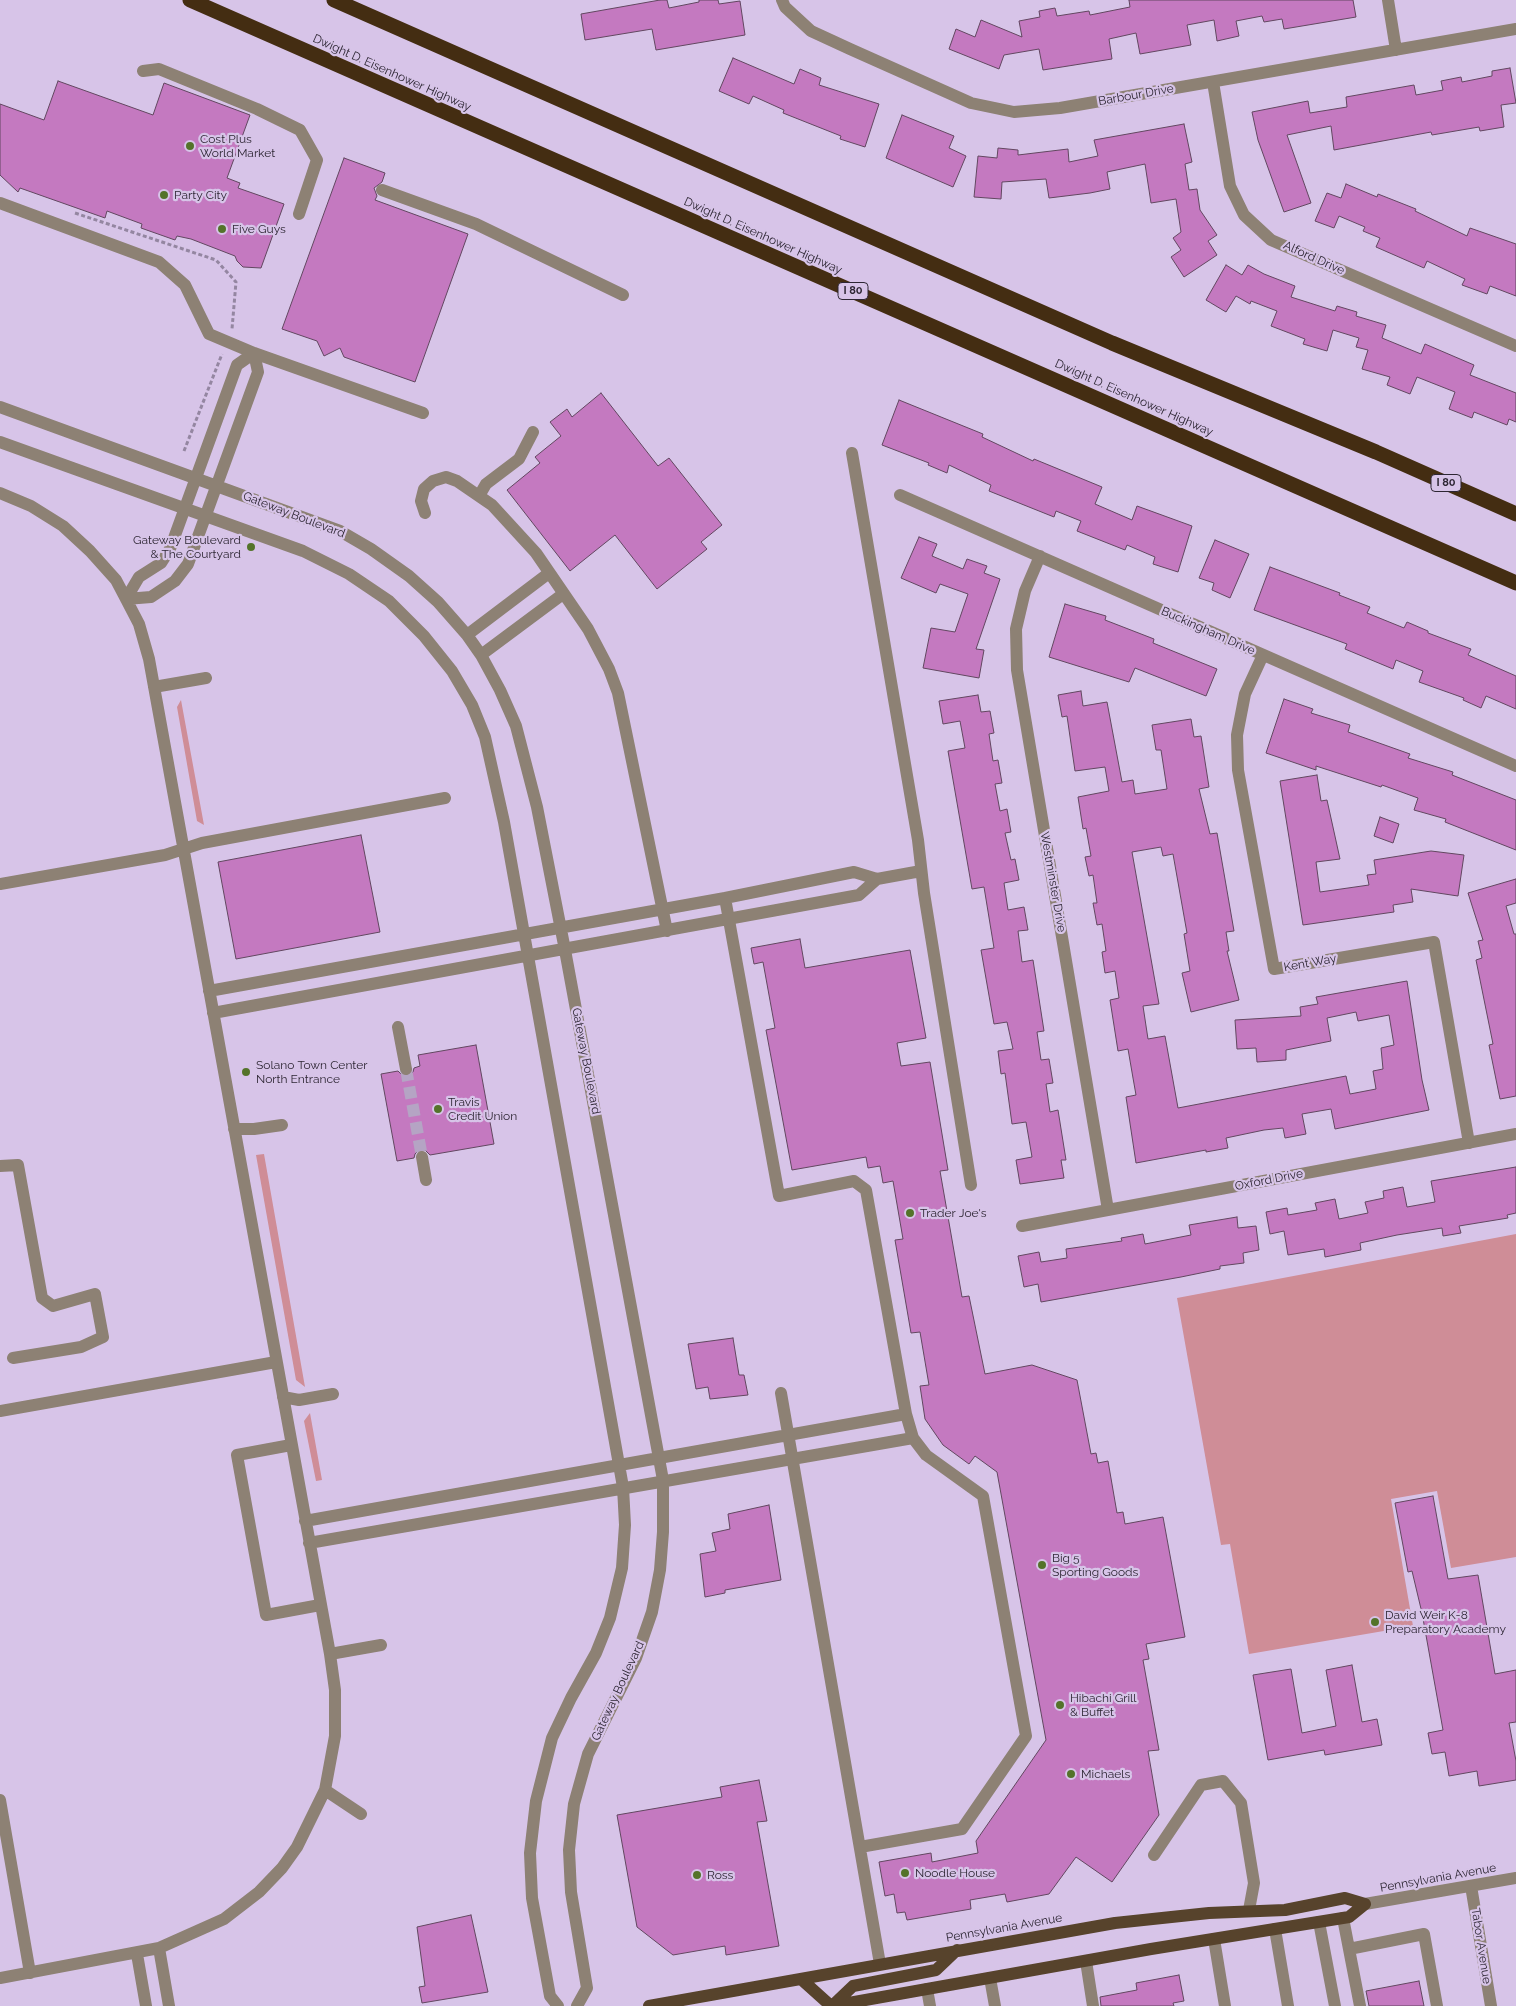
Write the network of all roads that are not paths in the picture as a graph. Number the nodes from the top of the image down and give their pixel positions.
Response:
1 (190, 0) edge
2 (334, 0) edge
3 (782, 0) edge
4 (1388, 0) edge
5 (1516, 29) edge
6 (1396, 50) junction
7 (143, 71) dead end
8 (1213, 82) junction
9 (382, 190) dead end
10 (0, 203) edge
11 (299, 214) dead end
12 (623, 295) dead end
13 (1516, 346) edge
14 (254, 353) junction
15 (0, 407) edge
16 (423, 413) dead end
17 (533, 432) dead end
18 (0, 442) edge
19 (852, 453) dead end
20 (196, 478) junction
21 (217, 486) junction
22 (0, 492) edge
23 (479, 496) junction
24 (900, 496) dead end
25 (184, 509) junction
26 (424, 513) dead end
27 (1516, 514) edge
28 (206, 517) junction
29 (1040, 556) junction
30 (549, 573) junction
31 (1516, 583) edge
32 (563, 594) junction
33 (126, 599) junction
34 (467, 635) junction
35 (481, 654) junction
36 (1263, 656) junction
37 (206, 678) dead end
38 (154, 686) junction
39 (1516, 766) edge
40 (445, 798) dead end
41 (183, 849) junction
42 (921, 871) junction
43 (877, 879) junction
44 (0, 884) edge
45 (725, 898) junction
46 (663, 909) junction
47 (729, 920) junction
48 (560, 928) junction
49 (667, 931) junction
50 (524, 934) junction
51 (565, 950) junction
52 (528, 957) junction
53 (209, 991) junction
54 (213, 1013) junction
55 (398, 1027) dead end
56 (406, 1069) tunnel mouth
57 (282, 1125) dead end
58 (234, 1129) junction
59 (1516, 1134) edge
60 (1469, 1143) junction
61 (422, 1157) tunnel mouth
62 (0, 1166) edge
63 (426, 1180) dead end
64 (971, 1185) dead end
65 (1108, 1210) junction
66 (1022, 1226) dead end
67 (13, 1358) dead end
68 (276, 1362) junction
69 (781, 1393) dead end
70 (333, 1394) dead end
71 (283, 1396) junction
72 (0, 1411) edge
73 (906, 1414) junction
74 (788, 1434) junction
75 (913, 1438) junction
76 (291, 1445) junction
77 (658, 1458) junction
78 (792, 1459) junction
79 (619, 1464) junction
80 (663, 1480) junction
81 (623, 1487) junction
82 (305, 1521) junction
83 (309, 1544) junction
84 (320, 1605) junction
85 (381, 1645) dead end
86 (330, 1654) junction
87 (325, 1790) junction
88 (0, 1800) edge
89 (361, 1814) dead end
90 (860, 1846) junction
91 (1154, 1855) dead end
92 (1516, 1878) edge
93 (1471, 1886) junction
94 (1364, 1904) junction
95 (1249, 1910) junction
96 (1342, 1918) junction
97 (1320, 1922) junction
98 (1275, 1929) junction
99 (1214, 1939) junction
100 (159, 1948) junction
101 (1349, 1949) junction
102 (957, 1950) junction
103 (137, 1954) junction
104 (1086, 1961) junction
105 (880, 1964) junction
106 (30, 1973) junction
107 (0, 1978) edge
108 (990, 1978) junction
109 (800, 1979) junction
110 (927, 1989) junction
111 (1487, 2005) edge
112 (146, 2006) edge
113 (169, 2006) edge
114 (558, 2006) edge
115 (577, 2006) edge
116 (649, 2006) edge
117 (832, 2006) edge
118 (930, 2006) edge
119 (995, 2006) edge
120 (1093, 2006) edge
121 (1225, 2006) edge
122 (1288, 2006) edge
123 (1336, 2006) edge
124 (1360, 2006) edge
125 (1437, 2006) edge

1 - 31 highway, Dwight D. Eisenhower Highway / I 80
2 - 27 highway, I 80
3 - 8 street, Barbour Drive
4 - 6 street
5 - 6 street, Barbour Drive
6 - 8 street, Barbour Drive
7 - 11 street
8 - 13 street, Alford Drive
9 - 12 street
10 - 14 street
14 - 16 street
14 - 20 street
14 - 21 street
15 - 20 street, Gateway Boulevard
17 - 23 street
18 - 25 street
19 - 42 street
20 - 21 street, Gateway Boulevard
20 - 25 street
21 - 28 street
21 - 34 street, Gateway Boulevard
22 - 33 street
23 - 26 street
23 - 30 street
24 - 29 street, Buckingham Drive
25 - 28 street
25 - 33 street
28 - 33 street
28 - 50 street
29 - 36 street, Buckingham Drive
29 - 65 street, Westminster Drive
30 - 32 street
30 - 34 street
32 - 35 street
32 - 46 street
33 - 38 street
34 - 35 street, Gateway Boulevard
35 - 48 street, Gateway Boulevard
36 - 39 street, Buckingham Drive
36 - 60 street, Kent Way
37 - 38 street
38 - 41 street
40 - 41 street
41 - 44 street
41 - 53 street
42 - 43 street
42 - 64 street
43 - 45 street
43 - 47 street
45 - 46 street
45 - 47 street
46 - 48 street
46 - 49 street
47 - 49 street
47 - 73 street
48 - 50 street
48 - 51 street, Gateway Boulevard
49 - 51 street
50 - 52 street
50 - 53 street
51 - 52 street
51 - 77 street, Gateway Boulevard
52 - 54 street
52 - 79 street
53 - 54 street
54 - 58 street
55 - 56 street
57 - 58 street
58 - 68 street
59 - 60 street, Oxford Drive
60 - 65 street, Oxford Drive
61 - 63 street
62 - 67 street
65 - 66 street, Oxford Drive
68 - 71 street
68 - 72 street
69 - 74 street
70 - 71 street
71 - 76 street
73 - 74 street
73 - 75 street
74 - 77 street
74 - 78 street
75 - 78 street
75 - 90 street
76 - 82 street
76 - 84 street
77 - 79 street
77 - 80 street, Gateway Boulevard
78 - 80 street
78 - 90 street
79 - 81 street
79 - 82 street
80 - 81 street
80 - 115 street, Gateway Boulevard
81 - 83 street
81 - 114 street
82 - 83 street
83 - 84 street
84 - 86 street
85 - 86 street
86 - 87 street
87 - 89 street
87 - 100 street
88 - 106 street
90 - 105 street
91 - 95 street
92 - 93 street, Pennsylvania Avenue
93 - 94 street, Pennsylvania Avenue
93 - 111 street, Tabor Avenue
94 - 95 main road, Pennsylvania Avenue
94 - 96 main road, Pennsylvania Avenue
95 - 102 main road, Pennsylvania Avenue
96 - 97 main road, Pennsylvania Avenue
96 - 101 street
97 - 98 main road, Pennsylvania Avenue
97 - 123 street
98 - 99 main road, Pennsylvania Avenue
98 - 122 street
99 - 104 main road, Pennsylvania Avenue
99 - 121 street
100 - 103 street
100 - 113 street
101 - 124 street
101 - 125 street
102 - 105 main road, Pennsylvania Avenue
102 - 117 main road
103 - 106 street
103 - 112 street
104 - 108 main road, Pennsylvania Avenue
104 - 120 street
105 - 109 main road, Pennsylvania Avenue
106 - 107 street
108 - 110 main road, Pennsylvania Avenue
108 - 119 street
109 - 116 main road, Pennsylvania Avenue
109 - 117 main road
110 - 117 main road, Pennsylvania Avenue
110 - 118 street

